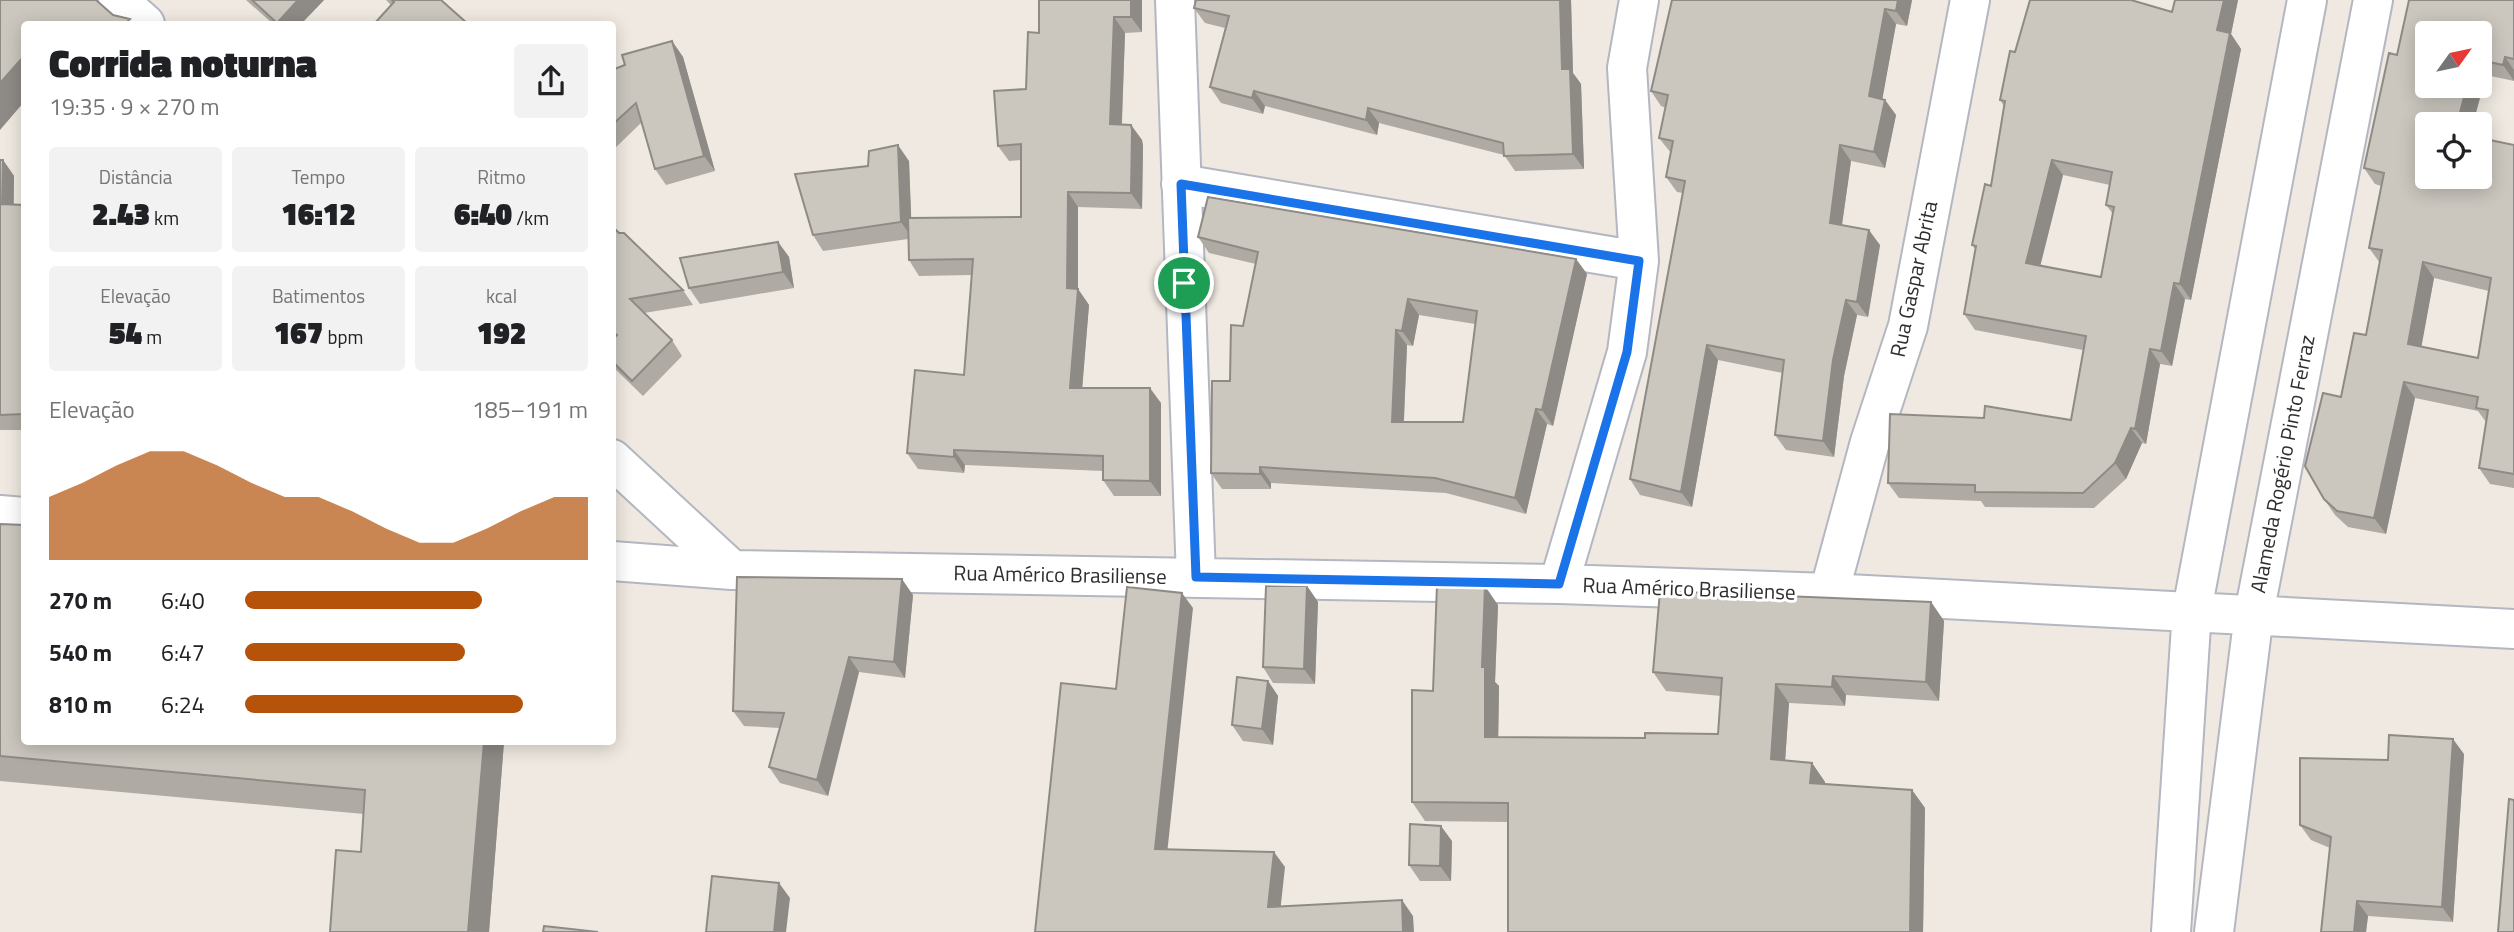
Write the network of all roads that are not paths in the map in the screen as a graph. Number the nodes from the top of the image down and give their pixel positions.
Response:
1 (118, 0) edge
2 (1175, 0) edge
3 (1639, 0) edge
4 (1969, 0) edge
5 (2307, 0) edge
6 (2373, 0) edge
7 (142, 21) edge
8 (1181, 184) junction
9 (1639, 261) junction
10 (616, 462) edge
11 (0, 515) edge
12 (21, 517) edge
13 (616, 561) edge
14 (732, 570) junction
15 (1196, 577) junction
16 (1559, 584) junction
17 (1829, 593) junction
18 (2192, 610) junction
19 (2254, 614) junction
20 (2514, 629) edge
21 (2171, 932) edge
22 (2214, 932) edge

1 - 7 street
2 - 8 street
3 - 9 street
4 - 17 street, Rua Gaspar Abrita
5 - 18 street
6 - 19 street, Alameda Rogério Pinto Ferraz
8 - 9 street
8 - 15 street
9 - 16 street
10 - 14 street
11 - 12 street
13 - 14 street, Rua Américo Brasiliense
14 - 15 street, Rua Américo Brasiliense
15 - 16 street, Rua Américo Brasiliense
16 - 17 street, Rua Américo Brasiliense
17 - 18 street, Rua Américo Brasiliense
18 - 19 street, Rua Américo Brasiliense
18 - 21 street
19 - 20 street, Rua Américo Brasiliense
19 - 22 street, Alameda Rogério Pinto Ferraz

